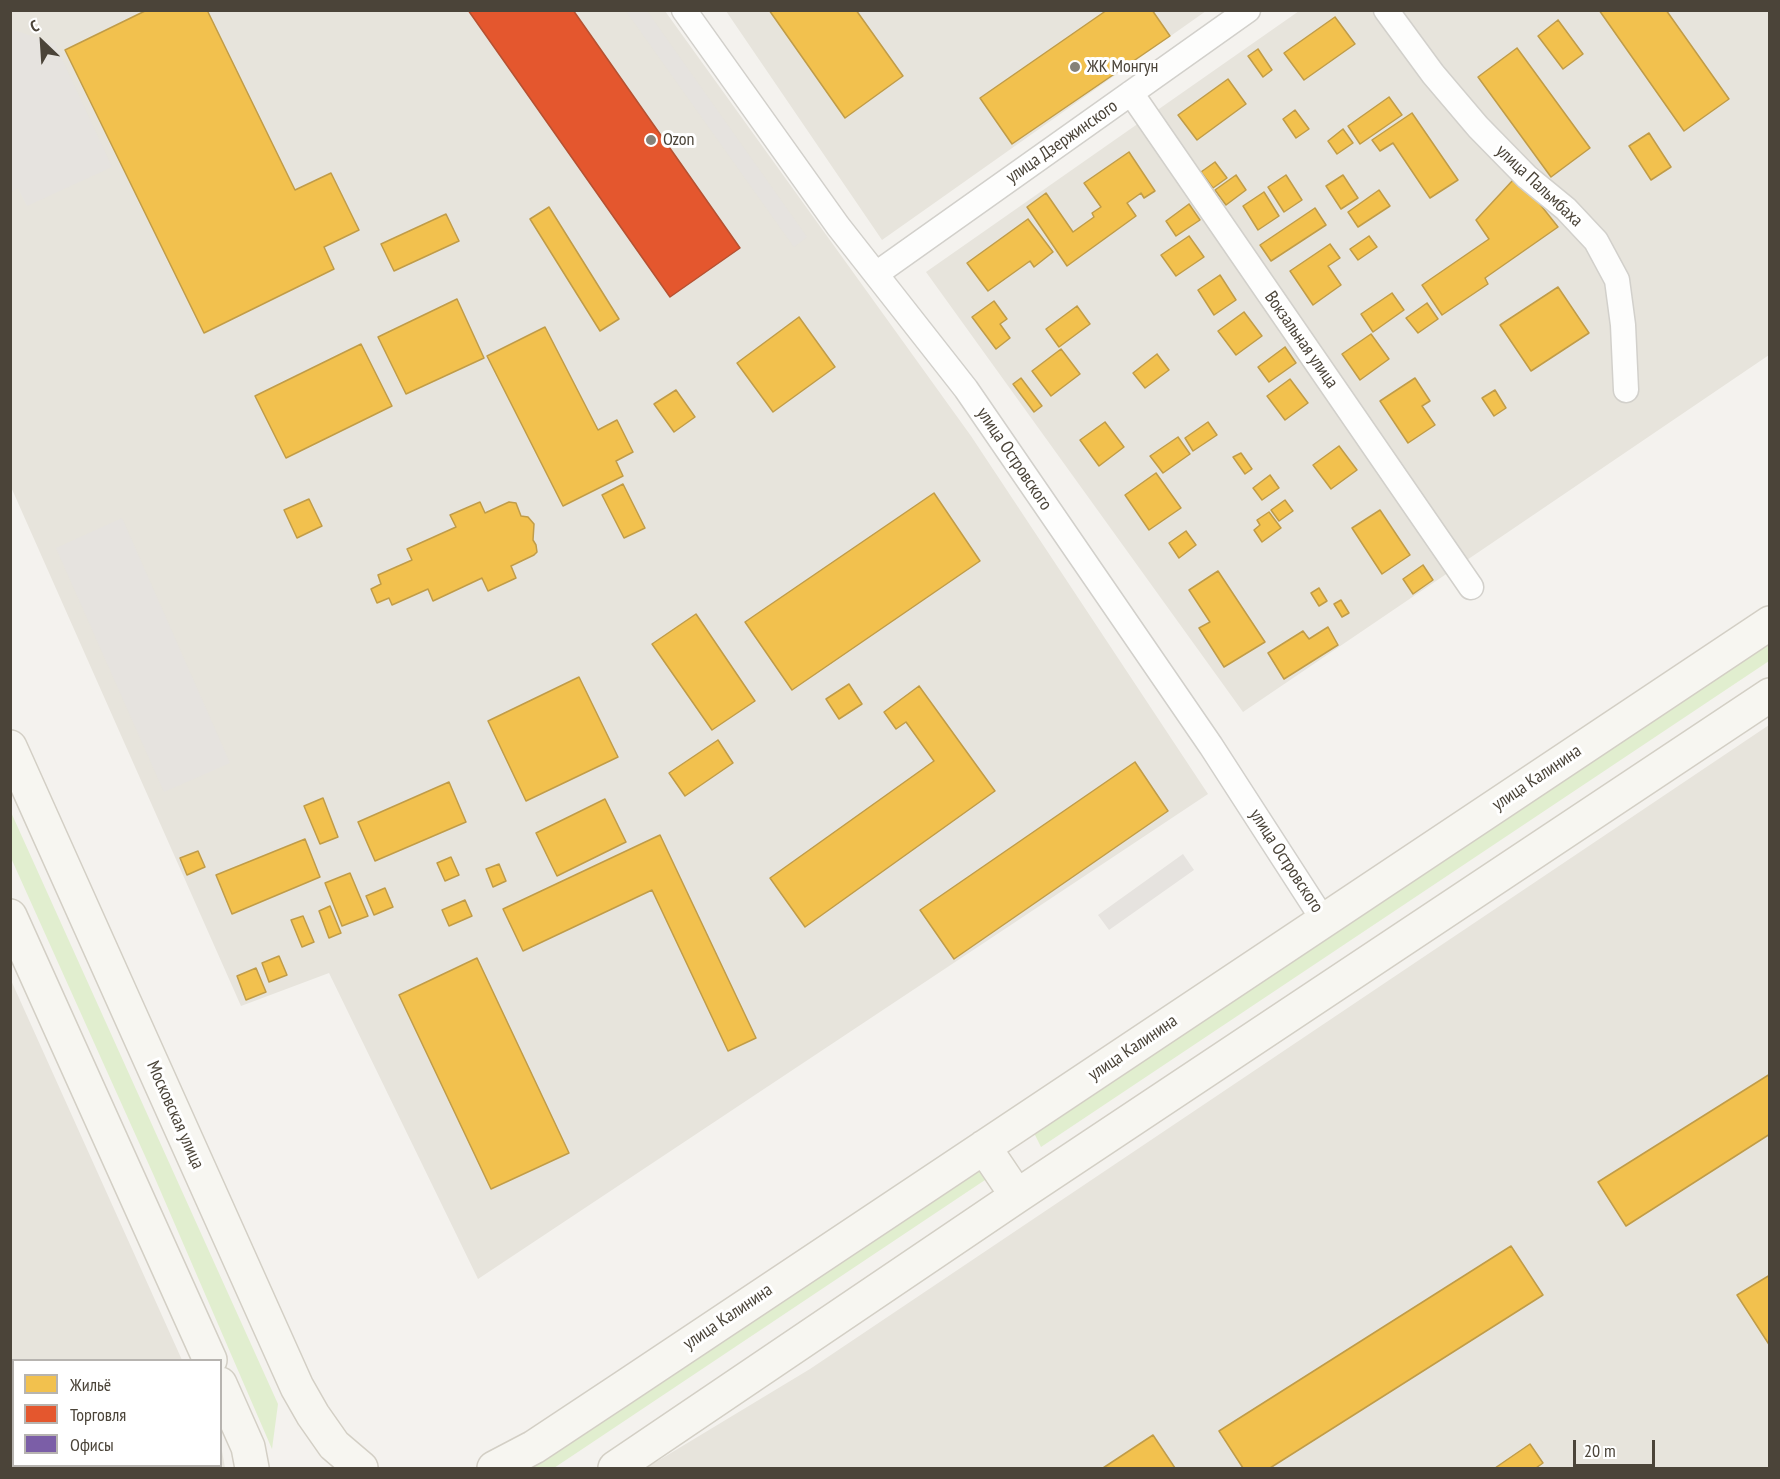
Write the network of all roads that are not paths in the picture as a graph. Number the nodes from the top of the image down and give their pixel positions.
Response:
1 (684, 10) edge
2 (1248, 10) edge
3 (1386, 10) edge
4 (1131, 93) junction
5 (876, 274) junction
6 (1626, 390) dead end
7 (1471, 587) dead end
8 (1770, 623) edge
9 (1770, 695) edge
10 (10, 747) edge
11 (10, 916) edge
12 (1324, 921) junction
13 (984, 1147) junction
14 (1017, 1196) junction
15 (210, 1359) edge
16 (222, 1388) edge
17 (252, 1468) edge
18 (361, 1468) edge
19 (494, 1468) edge
20 (615, 1468) edge

1 - 5 street, улица Островского
2 - 4 street, улица Дзержинского
3 - 6 street, улица Пальмбаха
4 - 5 street, улица Дзержинского
4 - 7 street, Вокзальная улица
5 - 12 street, улица Островского
8 - 12 main road, улица Калинина
9 - 14 main road
10 - 18 main road, Московская улица
11 - 15 main road
12 - 13 main road, улица Калинина
13 - 14 main road
13 - 19 main road, улица Калинина
14 - 20 main road
16 - 17 main road

